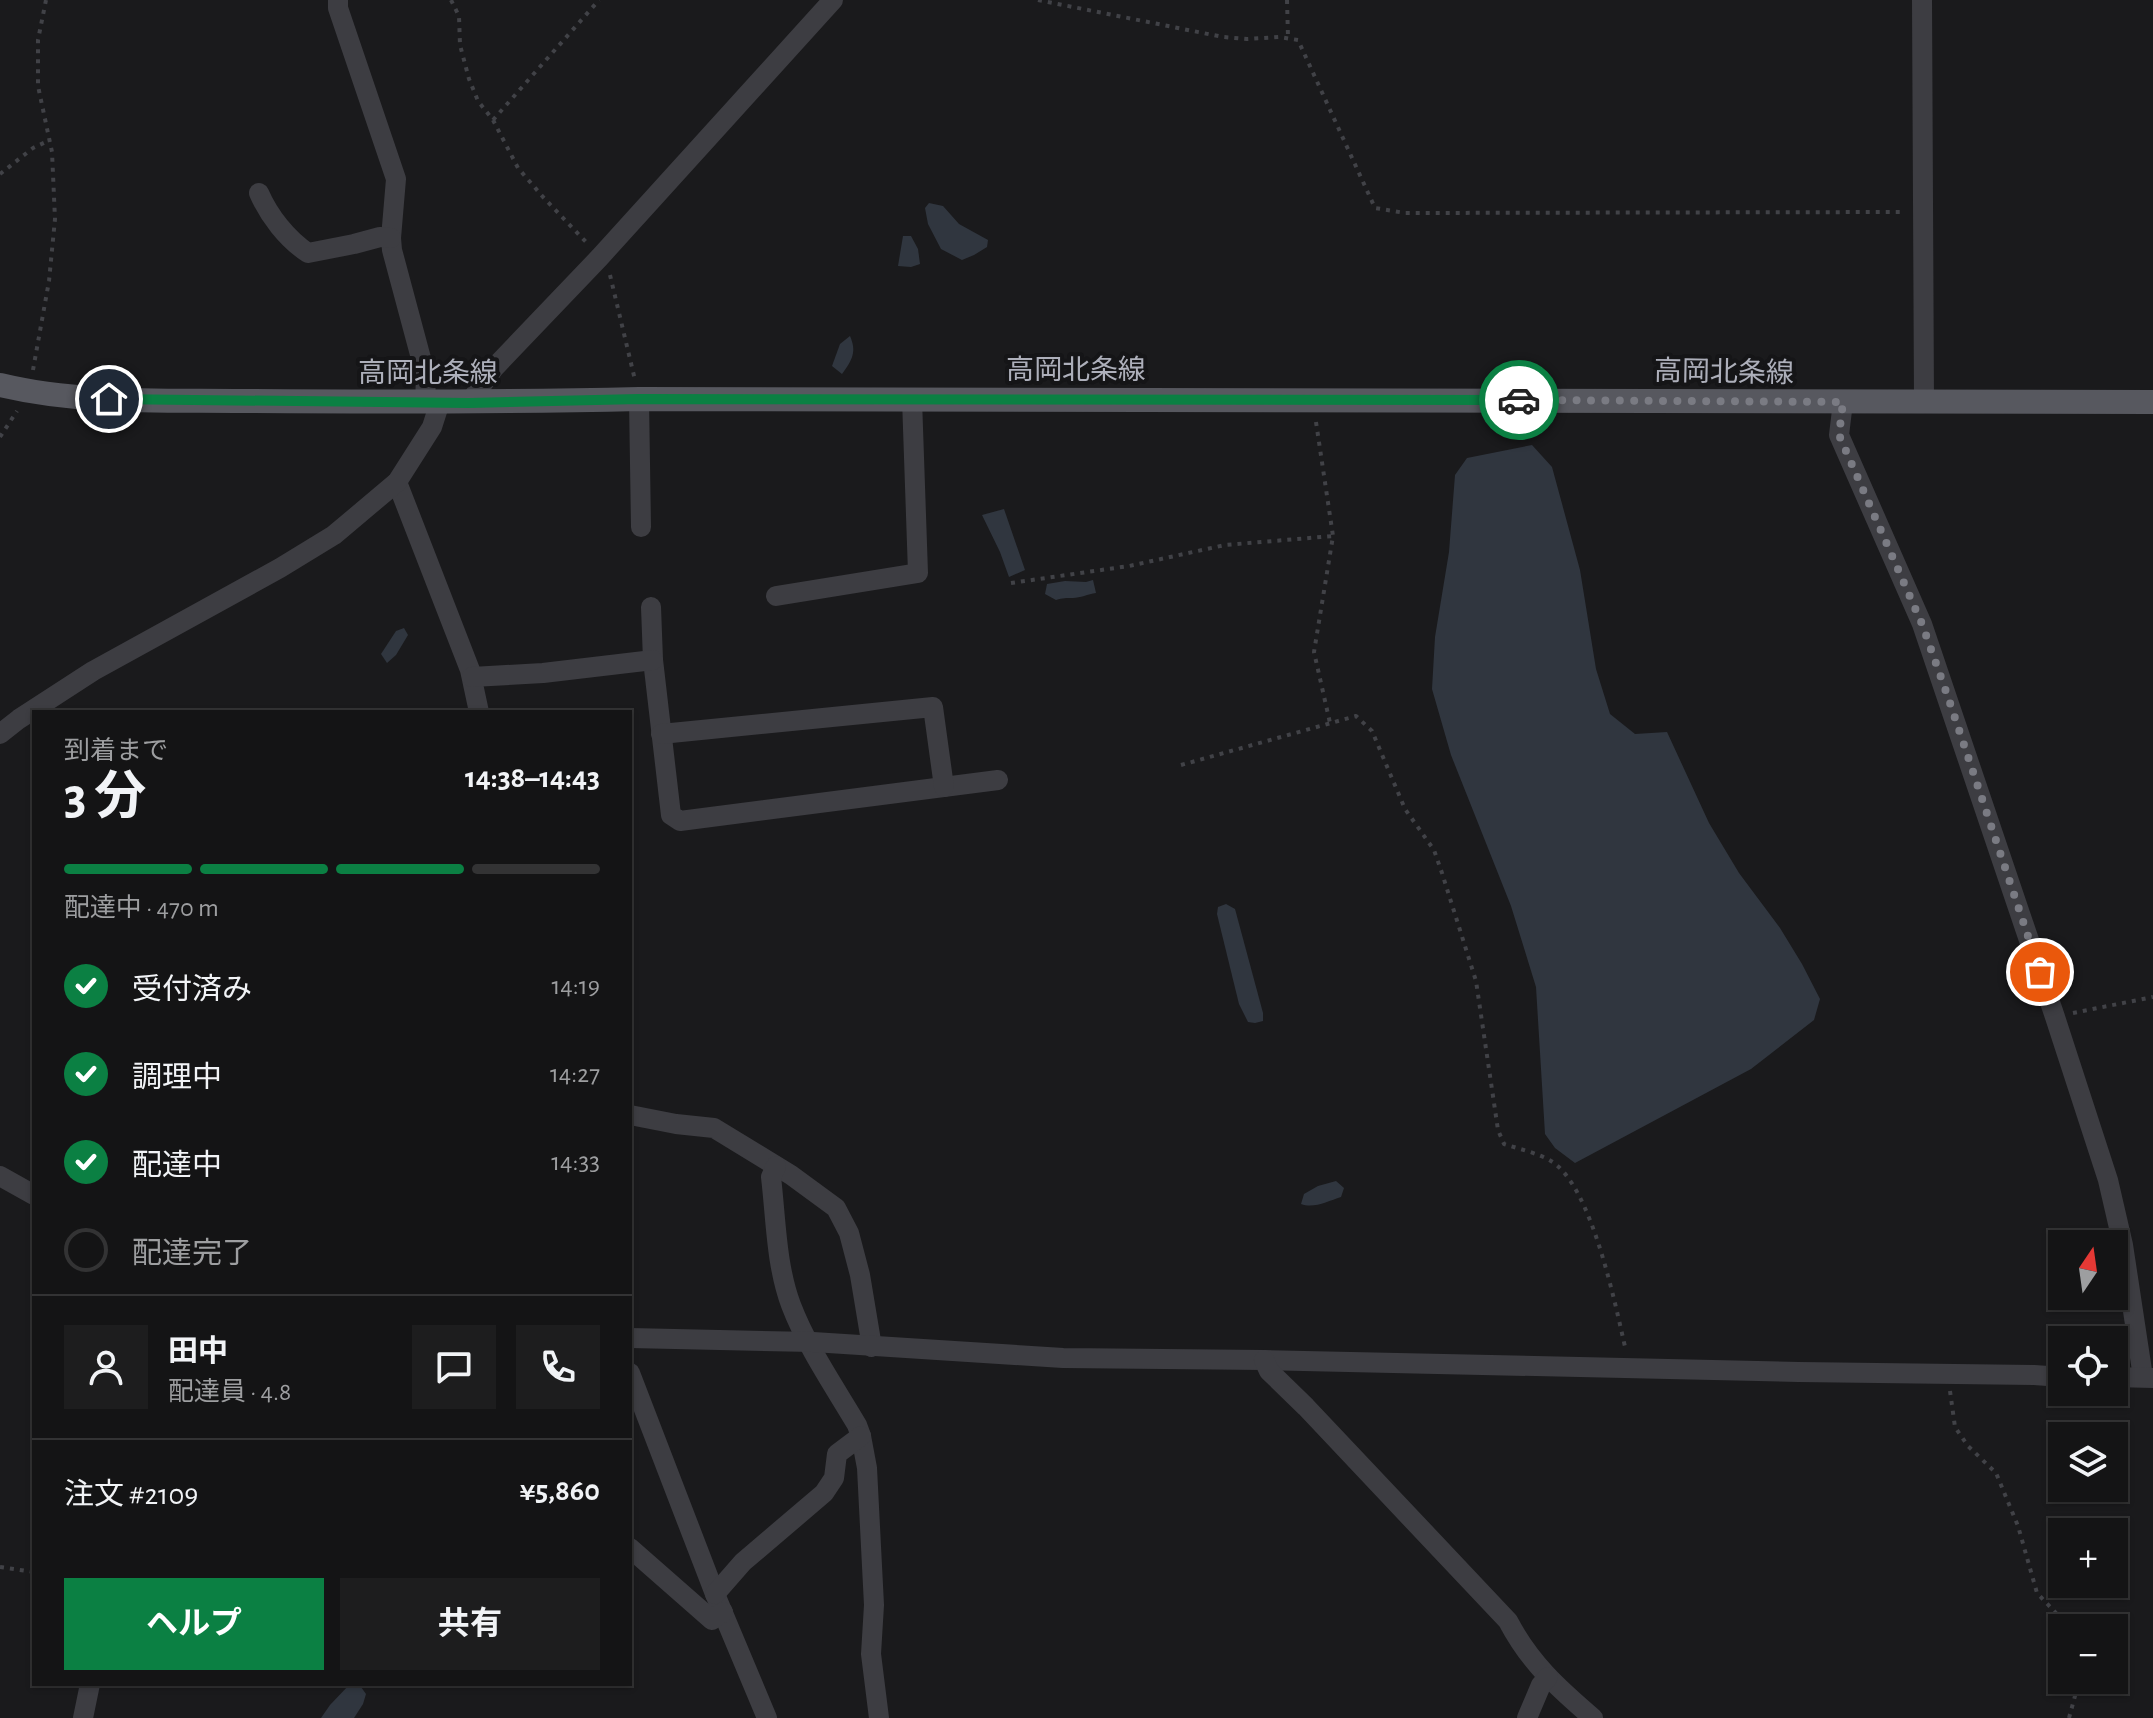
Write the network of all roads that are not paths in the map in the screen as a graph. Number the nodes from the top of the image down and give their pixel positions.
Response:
1 (338, 0) edge
2 (833, 0) edge
3 (1922, 0) edge
4 (259, 193) dead end
5 (391, 238) junction
6 (0, 385) edge
7 (639, 399) junction
8 (912, 399) junction
9 (1924, 401) junction
10 (432, 402) junction
11 (1843, 402) junction
12 (2153, 402) edge
13 (469, 403) junction
14 (397, 482) junction
15 (641, 527) dead end
16 (776, 596) dead end
17 (651, 607) dead end
18 (653, 660) junction
19 (472, 677) junction
20 (33, 710) edge
21 (479, 710) edge
22 (32, 711) edge
23 (0, 734) edge
24 (661, 734) junction
25 (998, 780) dead end
26 (944, 787) junction
27 (632, 1115) edge
28 (776, 1166) junction
29 (0, 1176) edge
30 (32, 1194) edge
31 (632, 1338) edge
32 (809, 1342) junction
33 (872, 1347) junction
34 (1264, 1360) junction
35 (2048, 1376) edge
36 (2148, 1377) edge
37 (632, 1378) edge
38 (861, 1436) junction
39 (632, 1550) edge
40 (719, 1603) junction
41 (1548, 1677) junction
42 (90, 1686) edge
43 (83, 1718) edge
44 (767, 1718) edge
45 (879, 1718) edge
46 (1527, 1718) edge
47 (1593, 1718) edge

1 - 5 street
2 - 13 street
3 - 9 street
4 - 5 street
5 - 10 street
6 - 10 main road, 高岡北条線
7 - 8 main road, 高岡北条線
7 - 13 main road, 高岡北条線
7 - 15 street
8 - 11 main road, 高岡北条線
8 - 16 street
9 - 11 main road, 高岡北条線
9 - 12 main road, 高岡北条線
10 - 13 main road, 高岡北条線
10 - 14 street
11 - 36 street
14 - 19 street
14 - 20 street
17 - 18 street
18 - 19 street
18 - 24 street
19 - 21 street
22 - 23 street
24 - 26 street
24 - 26 street
25 - 26 street
27 - 28 street
28 - 32 street
28 - 33 street
29 - 30 street
31 - 32 street
32 - 33 street
32 - 38 street
33 - 34 street
34 - 35 street
34 - 41 street
37 - 40 street
38 - 40 street
38 - 45 street
39 - 40 street
40 - 44 street
41 - 46 street
41 - 47 street
42 - 43 street

